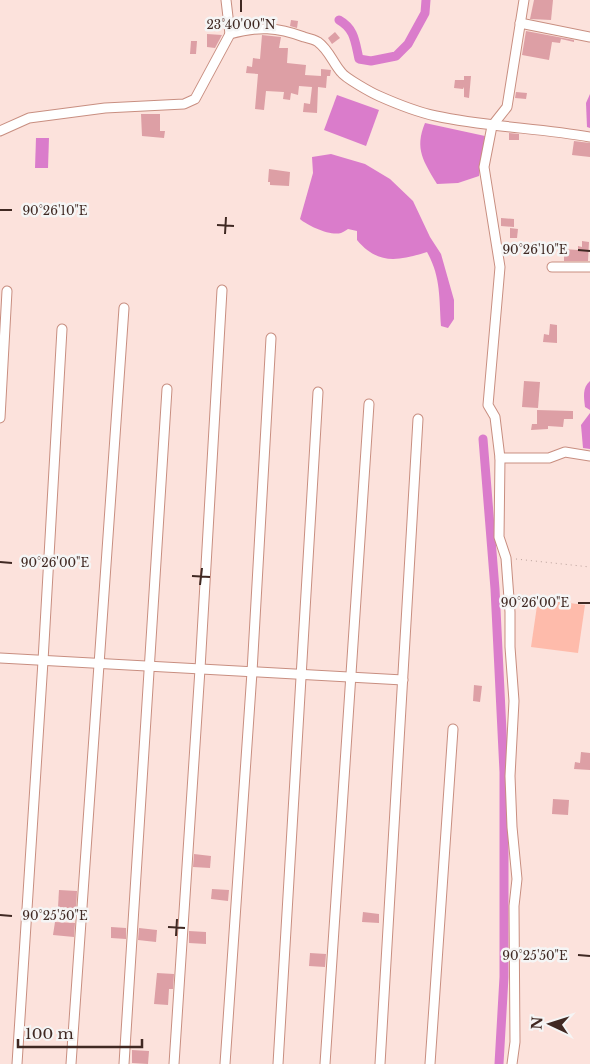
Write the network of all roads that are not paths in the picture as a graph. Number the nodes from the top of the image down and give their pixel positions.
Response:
1 (226, 0) edge
2 (524, 0) edge
3 (520, 23) junction
4 (230, 34) junction
5 (590, 37) edge
6 (492, 126) junction
7 (0, 130) edge
8 (590, 137) edge
9 (552, 267) dead end
10 (590, 267) edge
11 (222, 290) dead end
12 (7, 291) dead end
13 (124, 308) dead end
14 (62, 329) dead end
15 (271, 338) dead end
16 (167, 389) dead end
17 (318, 392) dead end
18 (369, 404) dead end
19 (0, 418) edge
20 (418, 419) dead end
21 (590, 456) edge
22 (500, 458) junction
23 (0, 658) edge
24 (43, 660) junction
25 (100, 664) junction
26 (150, 666) junction
27 (200, 669) junction
28 (252, 672) junction
29 (300, 674) junction
30 (351, 677) junction
31 (403, 680) junction
32 (453, 729) dead end
33 (17, 1064) edge
34 (71, 1064) edge
35 (124, 1064) edge
36 (174, 1064) edge
37 (225, 1064) edge
38 (278, 1064) edge
39 (325, 1064) edge
40 (380, 1064) edge
41 (430, 1064) edge
42 (512, 1064) edge

1 - 4 street
2 - 3 street
3 - 5 street
3 - 6 street
4 - 6 street
4 - 7 street
6 - 8 street
6 - 22 street
9 - 10 street
11 - 27 street
12 - 19 street
13 - 25 street
14 - 24 street
15 - 28 street
16 - 26 street
17 - 29 street
18 - 30 street
20 - 31 street
21 - 22 street
22 - 42 street
23 - 24 street
24 - 25 street
24 - 33 street
25 - 26 street
25 - 34 street
26 - 27 street
26 - 35 street
27 - 28 street
27 - 36 street
28 - 29 street
28 - 37 street
29 - 30 street
29 - 38 street
30 - 31 street
30 - 39 street
31 - 40 street
32 - 41 street

